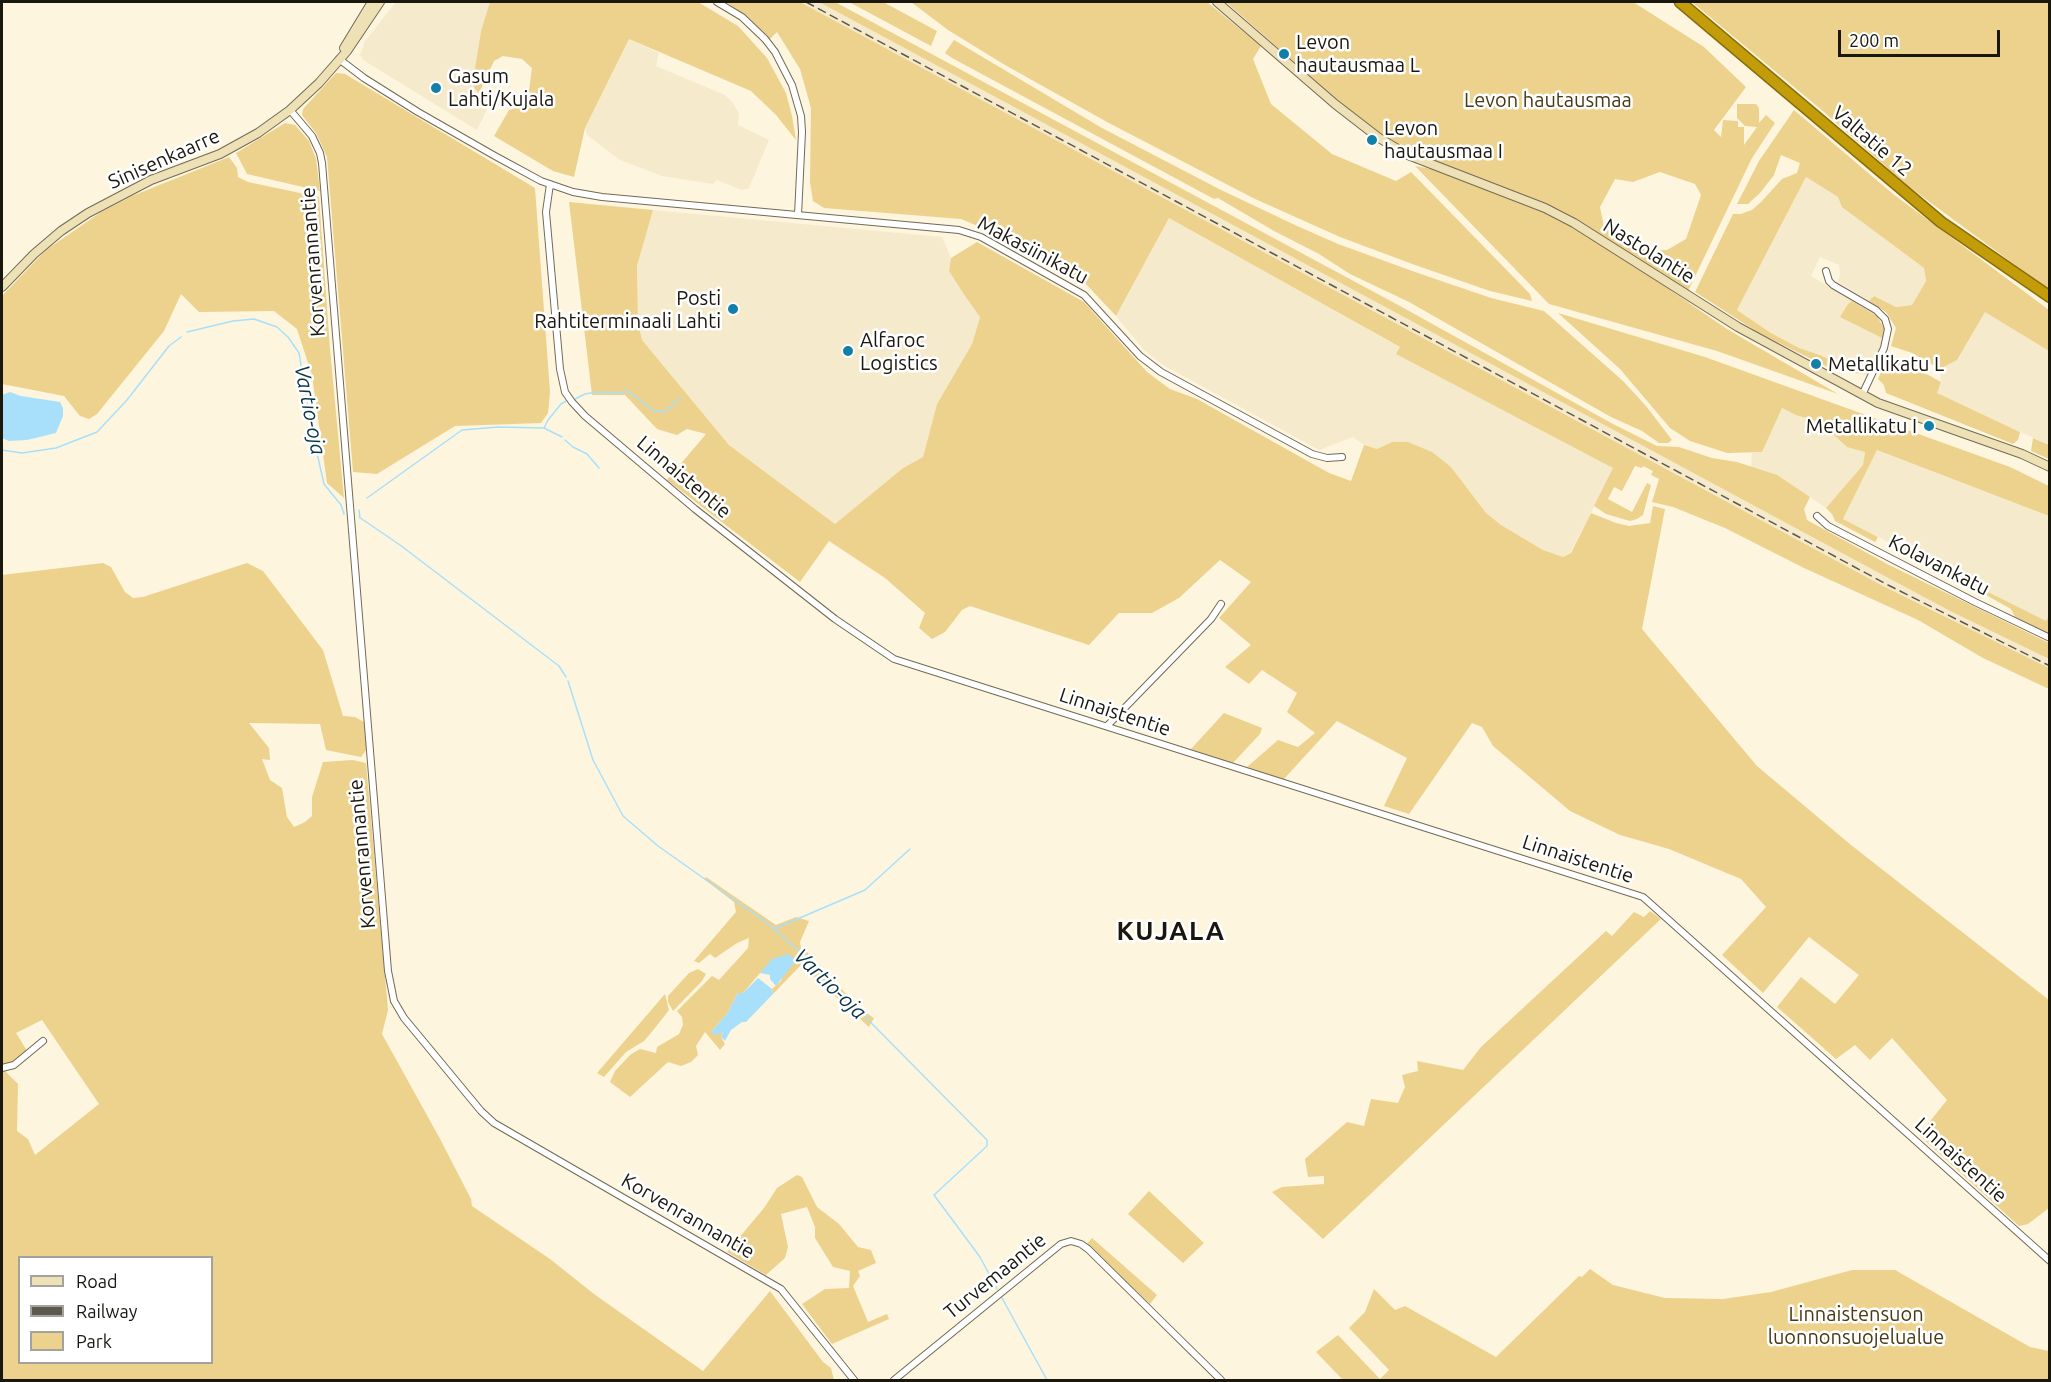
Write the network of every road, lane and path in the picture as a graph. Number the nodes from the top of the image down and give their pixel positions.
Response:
1 (374, 2) edge
2 (717, 2) edge
3 (1217, 2) edge
4 (1680, 2) edge
5 (339, 60) junction
6 (290, 110) junction
7 (550, 184) junction
8 (798, 215) junction
9 (1826, 271) dead end
10 (2, 287) edge
11 (2049, 297) edge
12 (1863, 393) junction
13 (1342, 457) dead end
14 (2049, 467) edge
15 (1817, 516) dead end
16 (1221, 604) dead end
17 (2049, 638) edge
18 (1107, 726) junction
19 (43, 1041) dead end
20 (2, 1068) edge
21 (2049, 1261) edge
22 (854, 1380) edge
23 (894, 1380) edge
24 (1221, 1380) edge

1 - 5 main road, Sinisenkaarre
2 - 8 street
3 - 12 main road, Nastolantie
4 - 11 highway, Valtatie 12
5 - 6 main road, Sinisenkaarre
5 - 7 street
6 - 10 main road, Sinisenkaarre
6 - 22 street, Korvenrannantie
7 - 8 street, Makasiinikatu
7 - 18 street, Linnaistentie
8 - 13 street, Makasiinikatu
9 - 12 street
12 - 14 main road, Nastolantie
15 - 17 street, Kolavankatu
16 - 18 street
18 - 21 street, Linnaistentie
19 - 20 street
23 - 24 street, Turvemaantie

